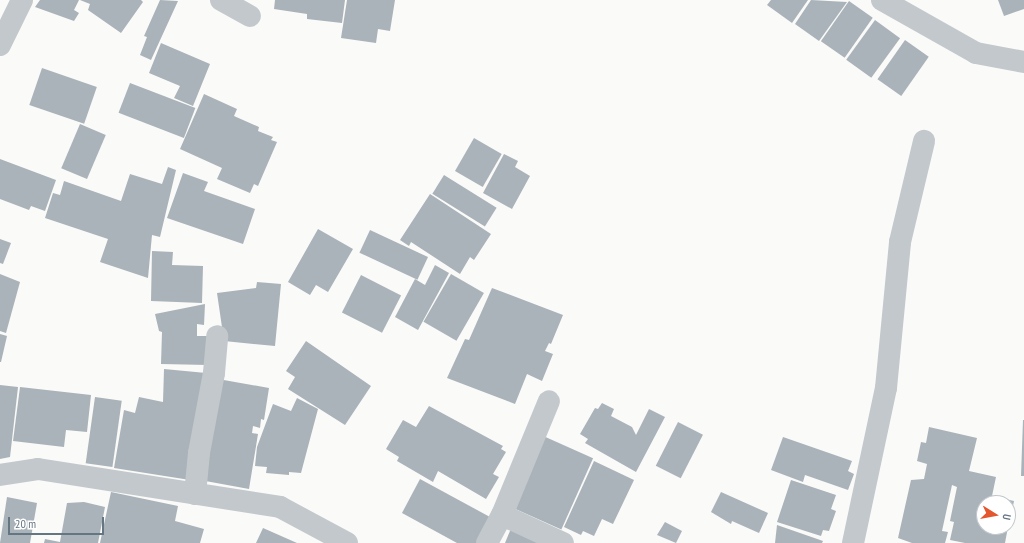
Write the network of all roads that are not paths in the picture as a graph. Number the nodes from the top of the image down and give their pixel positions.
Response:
1 (22, 0) edge
2 (221, 0) edge
3 (882, 0) edge
4 (250, 16) dead end
5 (0, 46) edge
6 (1024, 62) edge
7 (924, 141) dead end
8 (217, 336) dead end
9 (549, 401) dead end
10 (0, 475) edge
11 (195, 494) junction
12 (502, 515) junction
13 (347, 543) edge
14 (487, 543) edge
15 (563, 543) edge
16 (853, 543) edge

1 - 5 street
2 - 4 street
3 - 6 street
7 - 16 street
8 - 11 street
9 - 12 street
10 - 11 street
11 - 13 street
12 - 14 street
12 - 15 street

